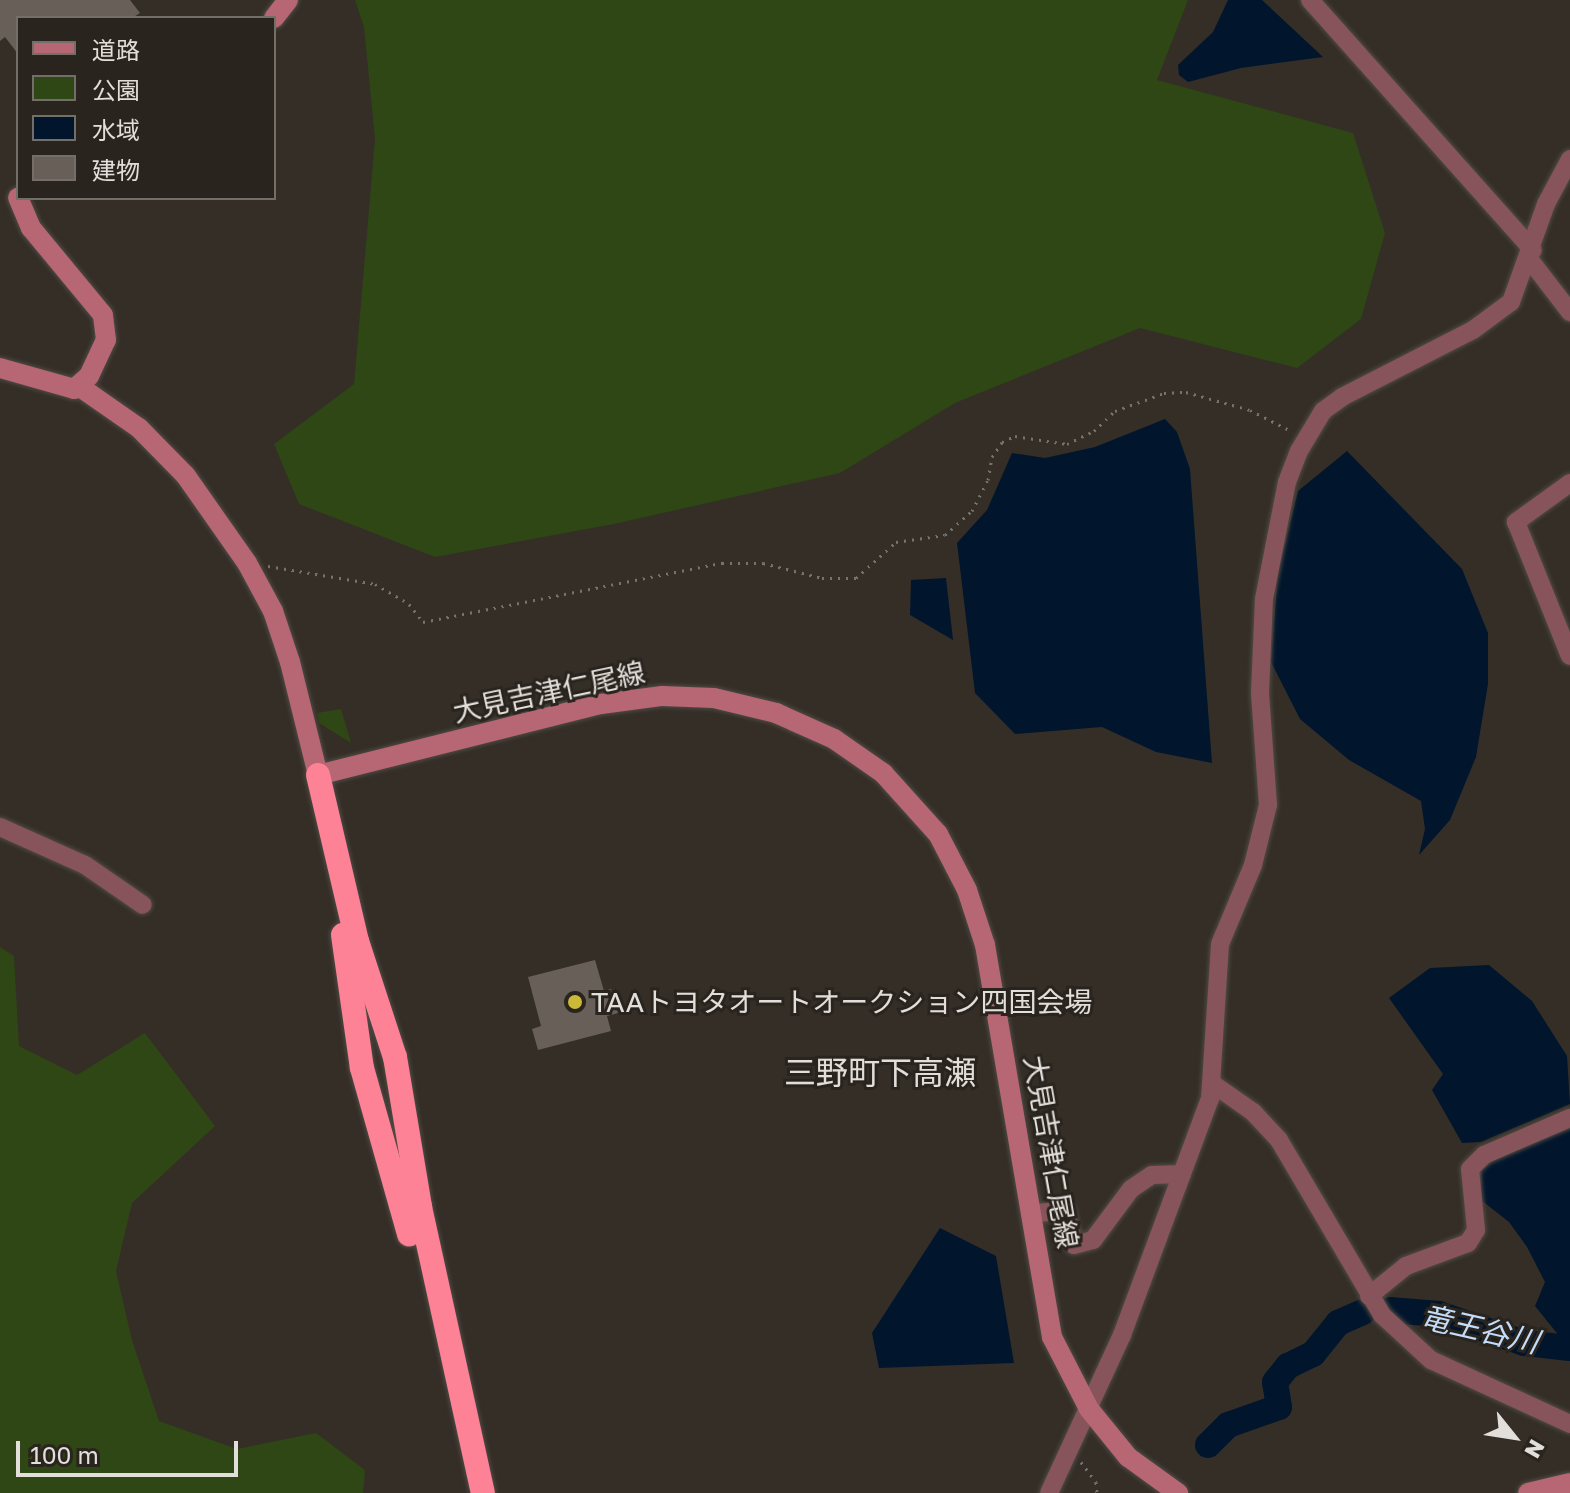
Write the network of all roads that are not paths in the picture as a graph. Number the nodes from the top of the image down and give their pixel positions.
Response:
1 (288, 0) edge
2 (1310, 0) edge
3 (276, 16) edge
4 (1570, 159) edge
5 (19, 200) edge
6 (1531, 255) junction
7 (1570, 312) edge
8 (0, 368) edge
9 (80, 387) junction
10 (1570, 483) edge
11 (1570, 656) edge
12 (318, 775) junction
13 (0, 827) edge
14 (143, 905) dead end
15 (1213, 1084) junction
16 (1570, 1118) edge
17 (1182, 1174) junction
18 (1034, 1213) junction
19 (1369, 1296) junction
20 (1089, 1409) junction
21 (1570, 1424) edge
22 (1570, 1483) edge
23 (466, 1493) edge
24 (483, 1493) edge
25 (1049, 1493) edge
26 (1178, 1493) edge
27 (1528, 1493) edge

1 - 3 main road
2 - 6 street
4 - 6 street
5 - 9 main road
6 - 7 street
6 - 15 street
8 - 9 main road
9 - 12 main road
10 - 11 street
12 - 18 main road, 大見吉津仁尾線
12 - 23 highway
12 - 24 highway
13 - 14 street
15 - 17 street
15 - 19 street
16 - 19 street
17 - 18 street
17 - 20 street
18 - 20 main road, 大見吉津仁尾線
19 - 21 street
20 - 25 street
20 - 26 main road, 大見吉津仁尾線
22 - 27 main road

